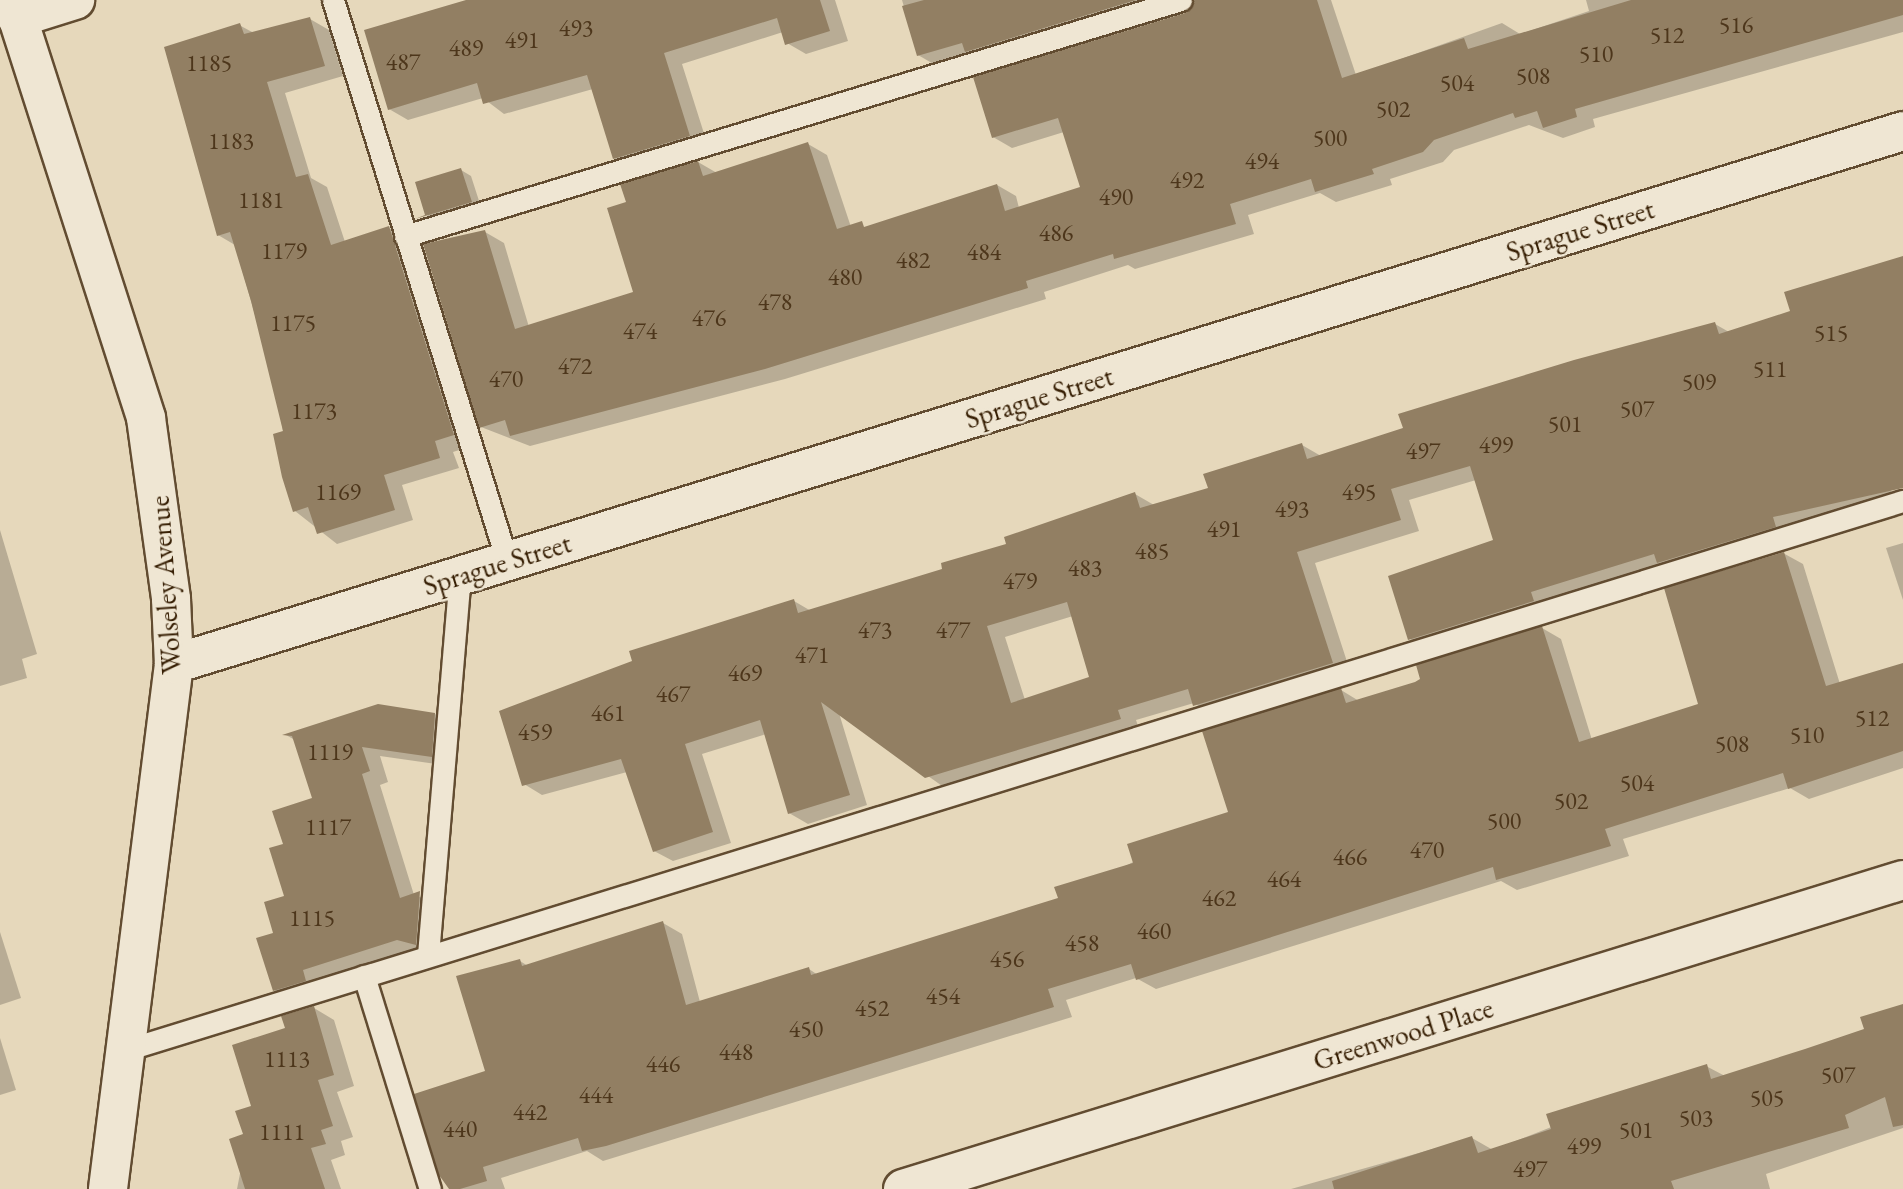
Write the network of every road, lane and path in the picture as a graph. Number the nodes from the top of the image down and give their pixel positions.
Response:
1 (75, 0) edge
2 (333, 0) edge
3 (1181, 0) edge
4 (14, 9) edge
5 (1903, 131) edge
6 (405, 236) junction
7 (1903, 501) edge
8 (507, 561) junction
9 (460, 576) junction
10 (174, 664) junction
11 (1903, 880) edge
12 (428, 956) junction
13 (364, 976) junction
14 (129, 1049) junction
15 (107, 1189) edge
16 (429, 1189) edge
17 (903, 1189) edge

1 - 4 street
2 - 6 lane
3 - 6 lane
4 - 10 street, Wolseley Avenue
5 - 8 street, Sprague Street
6 - 8 lane
7 - 12 lane
8 - 9 street, Sprague Street
9 - 10 street, Sprague Street
9 - 12 lane
10 - 14 street, Wolseley Avenue
11 - 17 street, Greenwood Place
12 - 13 lane
13 - 14 lane
13 - 16 lane
14 - 15 street, Wolseley Avenue

